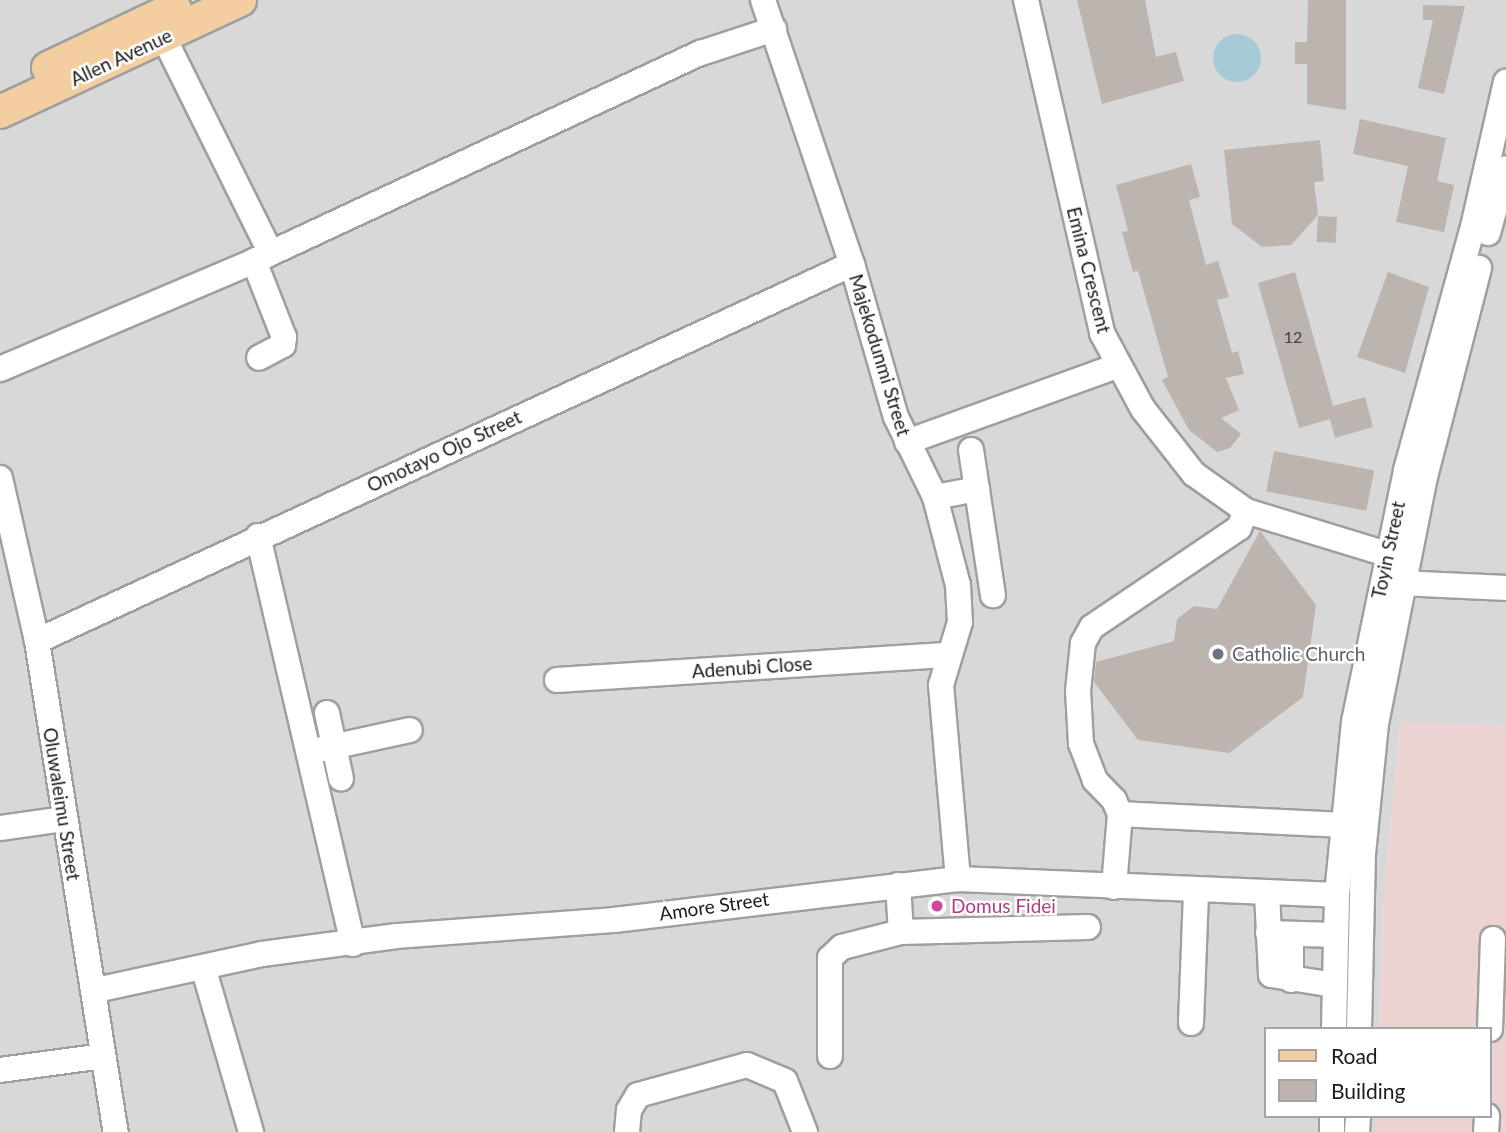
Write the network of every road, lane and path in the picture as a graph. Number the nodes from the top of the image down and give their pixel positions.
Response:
1 (192, 0) edge
2 (240, 0) edge
3 (763, 0) edge
4 (1026, 0) edge
5 (774, 29) junction
6 (164, 38) junction
7 (1506, 82) edge
8 (0, 90) edge
9 (0, 112) edge
10 (1506, 168) edge
11 (262, 256) junction
12 (852, 264) junction
13 (259, 358) dead end
14 (1117, 366) junction
15 (0, 369) edge
16 (907, 442) junction
17 (971, 450) dead end
18 (0, 478) edge
19 (977, 489) junction
20 (935, 497) junction
21 (1246, 511) junction
22 (258, 536) junction
23 (1387, 554) junction
24 (1401, 583) junction
25 (1506, 588) edge
26 (993, 595) dead end
27 (37, 641) junction
28 (948, 655) junction
29 (557, 680) dead end
30 (327, 713) dead end
31 (410, 730) dead end
32 (333, 747) junction
33 (309, 752) junction
34 (341, 779) dead end
35 (1120, 814) junction
36 (63, 819) junction
37 (1343, 825) junction
38 (0, 828) edge
39 (958, 879) junction
40 (898, 885) junction
41 (1114, 887) junction
42 (1196, 890) junction
43 (1267, 892) junction
44 (1337, 895) junction
45 (1088, 927) dead end
46 (901, 932) junction
47 (1280, 933) junction
48 (1336, 934) junction
49 (1493, 939) dead end
50 (353, 944) junction
51 (204, 970) junction
52 (1335, 985) junction
53 (96, 990) junction
54 (1499, 993) edge
55 (1191, 1023) dead end
56 (1334, 1027) edge
57 (1359, 1027) edge
58 (1490, 1027) edge
59 (103, 1056) junction
60 (830, 1056) dead end
61 (0, 1070) edge
62 (116, 1132) edge
63 (251, 1132) edge
64 (627, 1132) edge
65 (805, 1132) edge

1 - 8 main road, Allen Avenue
2 - 6 main road, Allen Avenue
3 - 5 street, Majekodunmi Street
4 - 14 street, Emina Crescent
5 - 11 street
5 - 12 street, Majekodunmi Street
6 - 9 main road, Allen Avenue
6 - 11 street
7 - 23 street, Toyin Street
10 - 24 street, Toyin Street
11 - 13 street
11 - 15 street
12 - 16 street, Majekodunmi Street
12 - 22 street, Omotayo Ojo Street
14 - 16 street
14 - 21 street, Emina Crescent
16 - 20 street, Majekodunmi Street
17 - 19 street
18 - 27 street, Oluwaleimu Street
19 - 20 street
19 - 26 street
20 - 28 street, Majekodunmi Street
21 - 23 street, Emina Crescent
21 - 35 street
22 - 27 street, Omotayo Ojo Street
22 - 33 street
23 - 37 street, Toyin Street
24 - 25 street
24 - 57 street, Toyin Street
27 - 36 street, Oluwaleimu Street
28 - 29 street, Adenubi Close
28 - 39 street, Majekodunmi Street
30 - 32 street
31 - 32 street
32 - 33 street
32 - 34 street
33 - 50 street
35 - 37 street
35 - 41 street
36 - 38 street
36 - 53 street, Oluwaleimu Street
37 - 44 street, Toyin Street
39 - 40 street, Amore Street
39 - 41 street, Amore Street
40 - 46 street
40 - 50 street, Amore Street
41 - 42 street, Amore Street
42 - 43 street, Amore Street
42 - 55 street
43 - 44 street, Amore Street
43 - 47 street
44 - 48 street, Toyin Street
45 - 46 street
46 - 60 street
47 - 48 street
47 - 52 street
48 - 52 street, Toyin Street
49 - 54 street
50 - 51 street, Amore Street
51 - 53 street, Amore Street
51 - 63 street
52 - 56 street, Toyin Street
53 - 59 street, Oluwaleimu Street
54 - 58 street
59 - 61 street
59 - 62 street, Oluwaleimu Street
64 - 65 street

